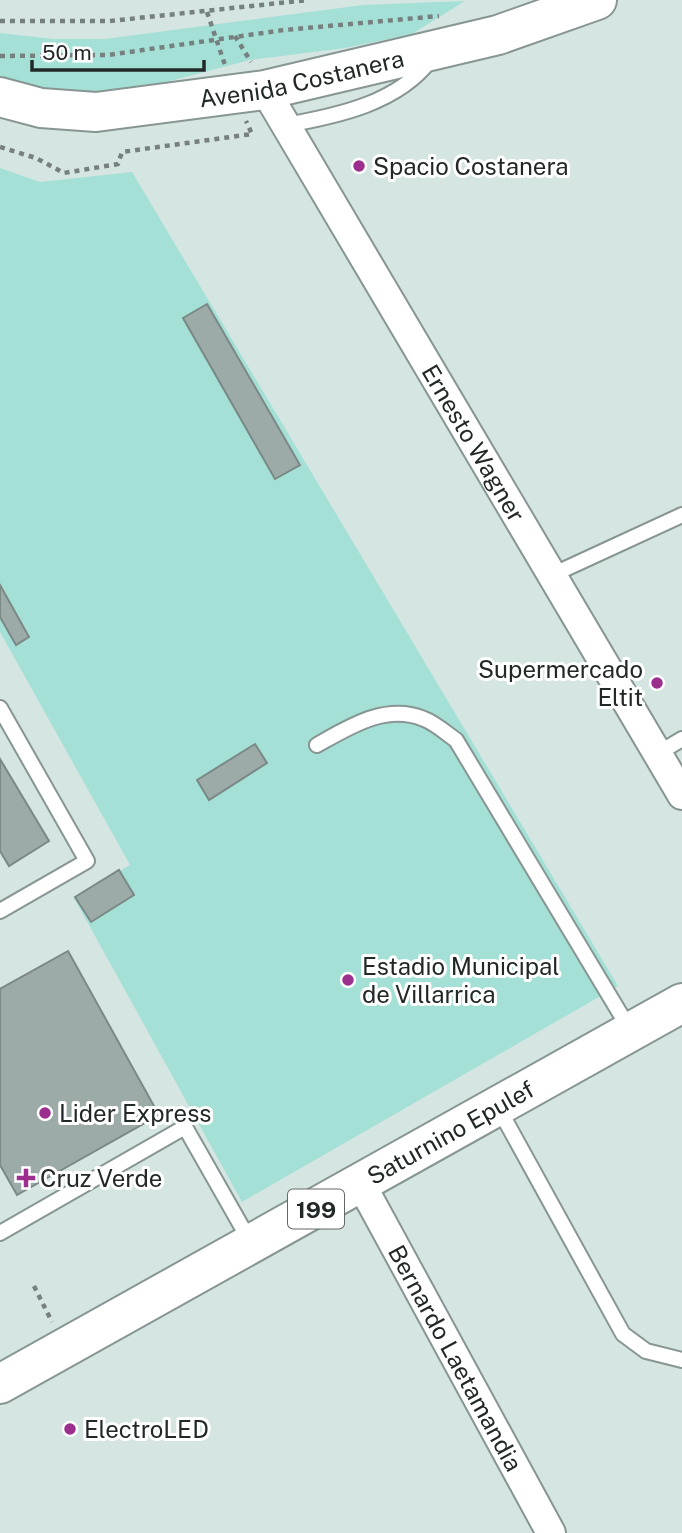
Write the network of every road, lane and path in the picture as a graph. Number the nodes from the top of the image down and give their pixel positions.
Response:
1 (308, 0) edge
2 (597, 0) edge
3 (0, 21) edge
4 (442, 33) junction
5 (0, 56) edge
6 (265, 90) junction
7 (0, 97) edge
8 (286, 125) junction
9 (682, 515) edge
10 (552, 575) junction
11 (0, 708) edge
12 (682, 739) edge
13 (317, 745) dead end
14 (657, 754) junction
15 (682, 795) edge
16 (0, 911) edge
17 (682, 1003) edge
18 (631, 1031) junction
19 (498, 1107) junction
20 (361, 1184) junction
21 (0, 1233) edge
22 (252, 1245) junction
23 (34, 1286) dead end
24 (65, 1348) junction
25 (682, 1360) edge
26 (0, 1384) edge
27 (551, 1533) edge

1 - 3 path
2 - 4 main road, Avenida Costanera
4 - 5 path
4 - 6 main road, Avenida Costanera
4 - 8 lane
6 - 7 main road, Avenida Costanera
6 - 8 street, Ernesto Wagner
8 - 10 street, Ernesto Wagner
9 - 10 lane
10 - 14 street, Ernesto Wagner
11 - 16 lane
12 - 14 lane
13 - 18 lane
14 - 15 street, Ernesto Wagner
17 - 18 main road, Saturnino Epulef / 199
18 - 19 main road, Saturnino Epulef / 199
19 - 20 main road, Saturnino Epulef / 199
19 - 25 lane
20 - 22 main road, Saturnino Epulef / 199
20 - 27 street, Bernardo Laetamandia
21 - 22 lane
22 - 24 main road, Saturnino Epulef / 199
23 - 24 path
24 - 26 main road, Saturnino Epulef / 199

